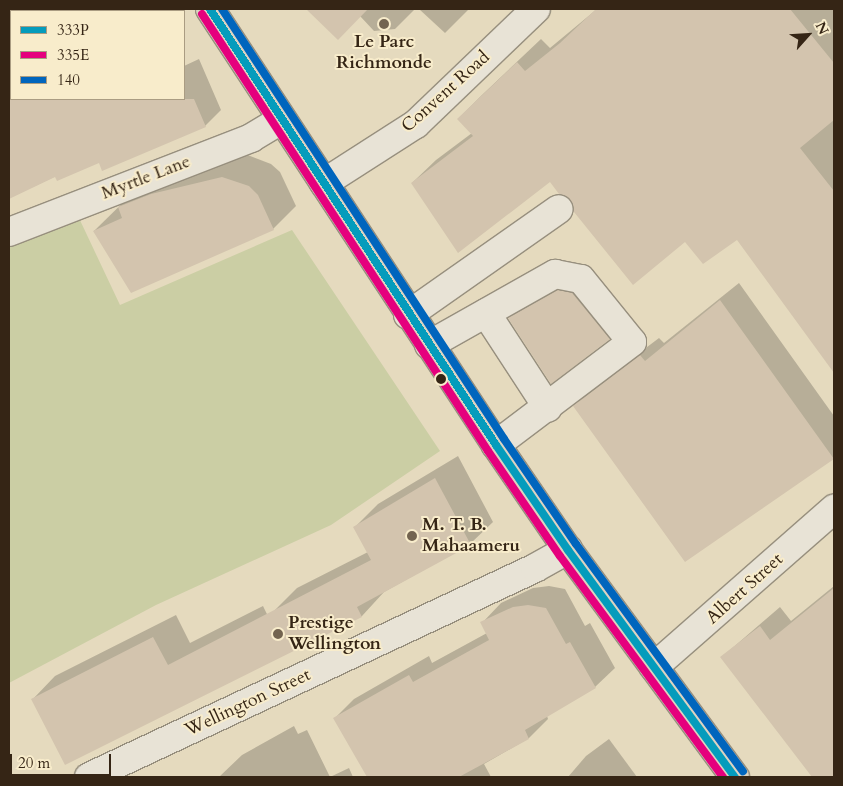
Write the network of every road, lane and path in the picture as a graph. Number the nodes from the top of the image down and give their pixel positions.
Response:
1 (210, 9) edge
2 (536, 9) edge
3 (281, 120) junction
4 (324, 183) junction
5 (559, 209) dead end
6 (9, 232) edge
7 (486, 313) junction
8 (408, 314) junction
9 (429, 346) junction
10 (548, 408) junction
11 (496, 445) junction
12 (834, 509) edge
13 (568, 550) junction
14 (654, 667) junction
15 (89, 777) edge
16 (735, 777) edge

1 - 3 main road
2 - 4 street, Convent Road
3 - 4 main road
3 - 6 street, Myrtle Lane
4 - 8 main road
5 - 8 street
7 - 9 street
7 - 10 street
7 - 10 street
8 - 9 main road
9 - 11 main road
10 - 11 street
11 - 13 main road
12 - 14 street, Albert Street
13 - 14 main road
13 - 15 street, Wellington Street
14 - 16 main road

